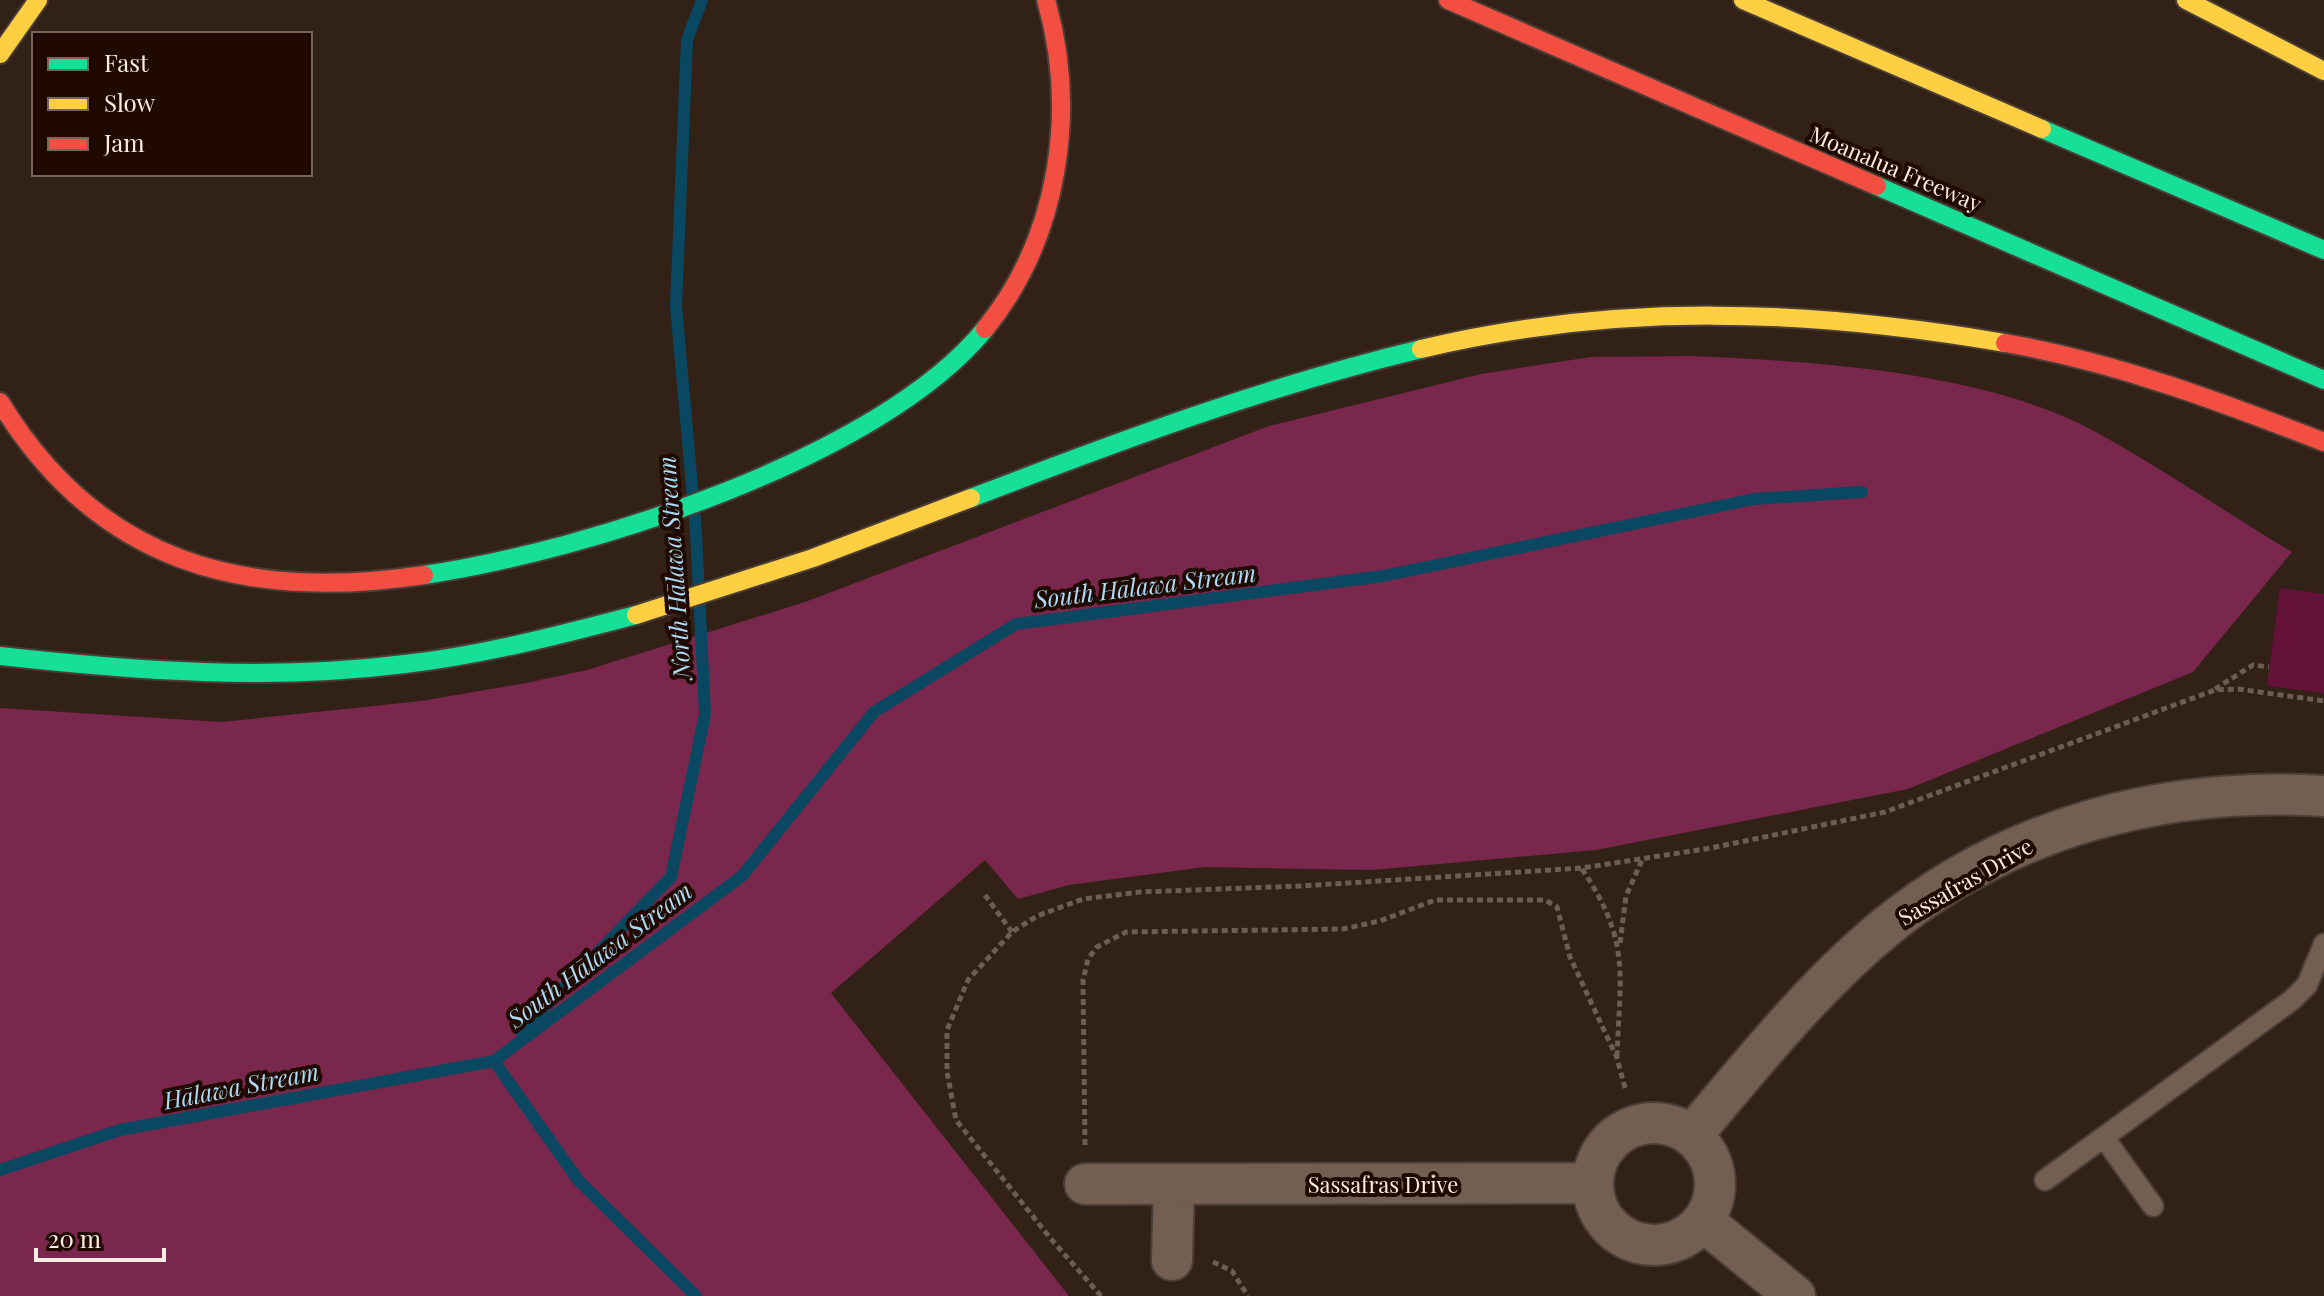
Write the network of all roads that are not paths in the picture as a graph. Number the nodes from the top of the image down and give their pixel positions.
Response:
1 (38, 0) edge
2 (1046, 0) edge
3 (1448, 0) edge
4 (1743, 0) edge
5 (2186, 0) edge
6 (0, 54) edge
7 (2324, 71) edge
8 (2324, 250) edge
9 (2324, 380) edge
10 (0, 402) edge
11 (2324, 442) edge
12 (0, 656) edge
13 (2324, 796) edge
14 (2324, 944) edge
15 (1692, 1135) junction
16 (2105, 1139) junction
17 (2045, 1180) dead end
18 (1592, 1183) junction
19 (1085, 1184) road end
20 (1174, 1184) junction
21 (2153, 1206) dead end
22 (1703, 1221) junction
23 (1172, 1260) road end
24 (1795, 1296) edge

1 - 6 highway
2 - 10 highway
3 - 9 highway, Moanalua Freeway
4 - 8 highway
5 - 7 highway
11 - 12 highway
13 - 15 street, Sassafras Drive
14 - 16 lane
15 - 18 street
15 - 22 street
16 - 17 lane
16 - 21 lane
18 - 20 street, Sassafras Drive
18 - 22 street
19 - 20 street, Sassafras Drive
20 - 23 street
22 - 24 street

